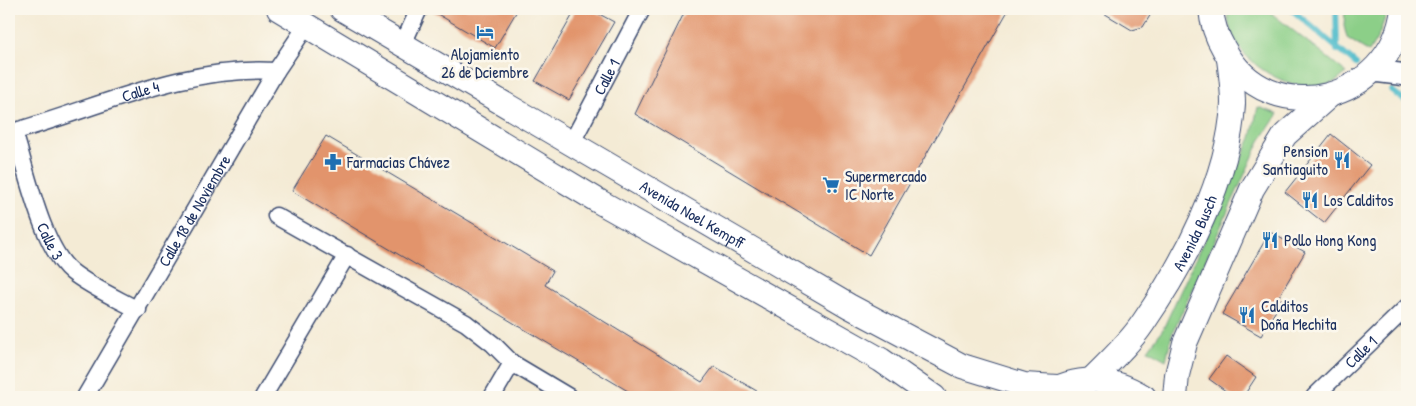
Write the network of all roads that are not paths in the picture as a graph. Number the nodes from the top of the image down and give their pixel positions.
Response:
1 (278, 9) edge
2 (342, 9) edge
3 (419, 9) edge
4 (642, 9) edge
5 (1211, 9) edge
6 (1403, 9) edge
7 (312, 29) junction
8 (403, 44) junction
9 (1229, 59) junction
10 (276, 71) junction
11 (1374, 71) junction
12 (1407, 75) edge
13 (1330, 95) junction
14 (446, 109) junction
15 (530, 120) junction
16 (11, 132) edge
17 (571, 144) junction
18 (276, 216) dead end
19 (347, 255) junction
20 (1407, 307) edge
21 (138, 310) junction
22 (512, 363) junction
23 (1092, 380) junction
24 (1048, 392) edge
25 (85, 397) edge
26 (263, 397) edge
27 (492, 397) edge
28 (569, 397) edge
29 (934, 397) edge
30 (1144, 397) edge
31 (1175, 397) edge
32 (1314, 397) edge

1 - 7 main road, Avenida Noel Kempff
2 - 8 main road, Avenida Noel Kempff
3 - 8 street
4 - 17 street, Calle 1
5 - 9 main road
6 - 11 main road
7 - 8 main road
7 - 10 street, Calle 18 de Noviembre
7 - 14 main road, Avenida Noel Kempff
8 - 15 main road, Avenida Noel Kempff
9 - 13 main road
9 - 23 main road, Avenida Busch
10 - 16 street, Calle 4
10 - 21 street, Calle 18 de Noviembre
11 - 12 street
11 - 13 main road
13 - 31 main road
14 - 15 main road
14 - 29 main road, Avenida Noel Kempff
15 - 17 main road, Avenida Noel Kempff
16 - 21 street, Calle 3
17 - 24 main road, Avenida Noel Kempff
18 - 19 street
19 - 22 street
19 - 26 street
20 - 32 street, Calle 1
21 - 25 street, Calle 18 de Noviembre
22 - 27 street
22 - 28 street
23 - 24 main road, Avenida Noel Kempff
23 - 30 main road, Avenida Noel Kempff

